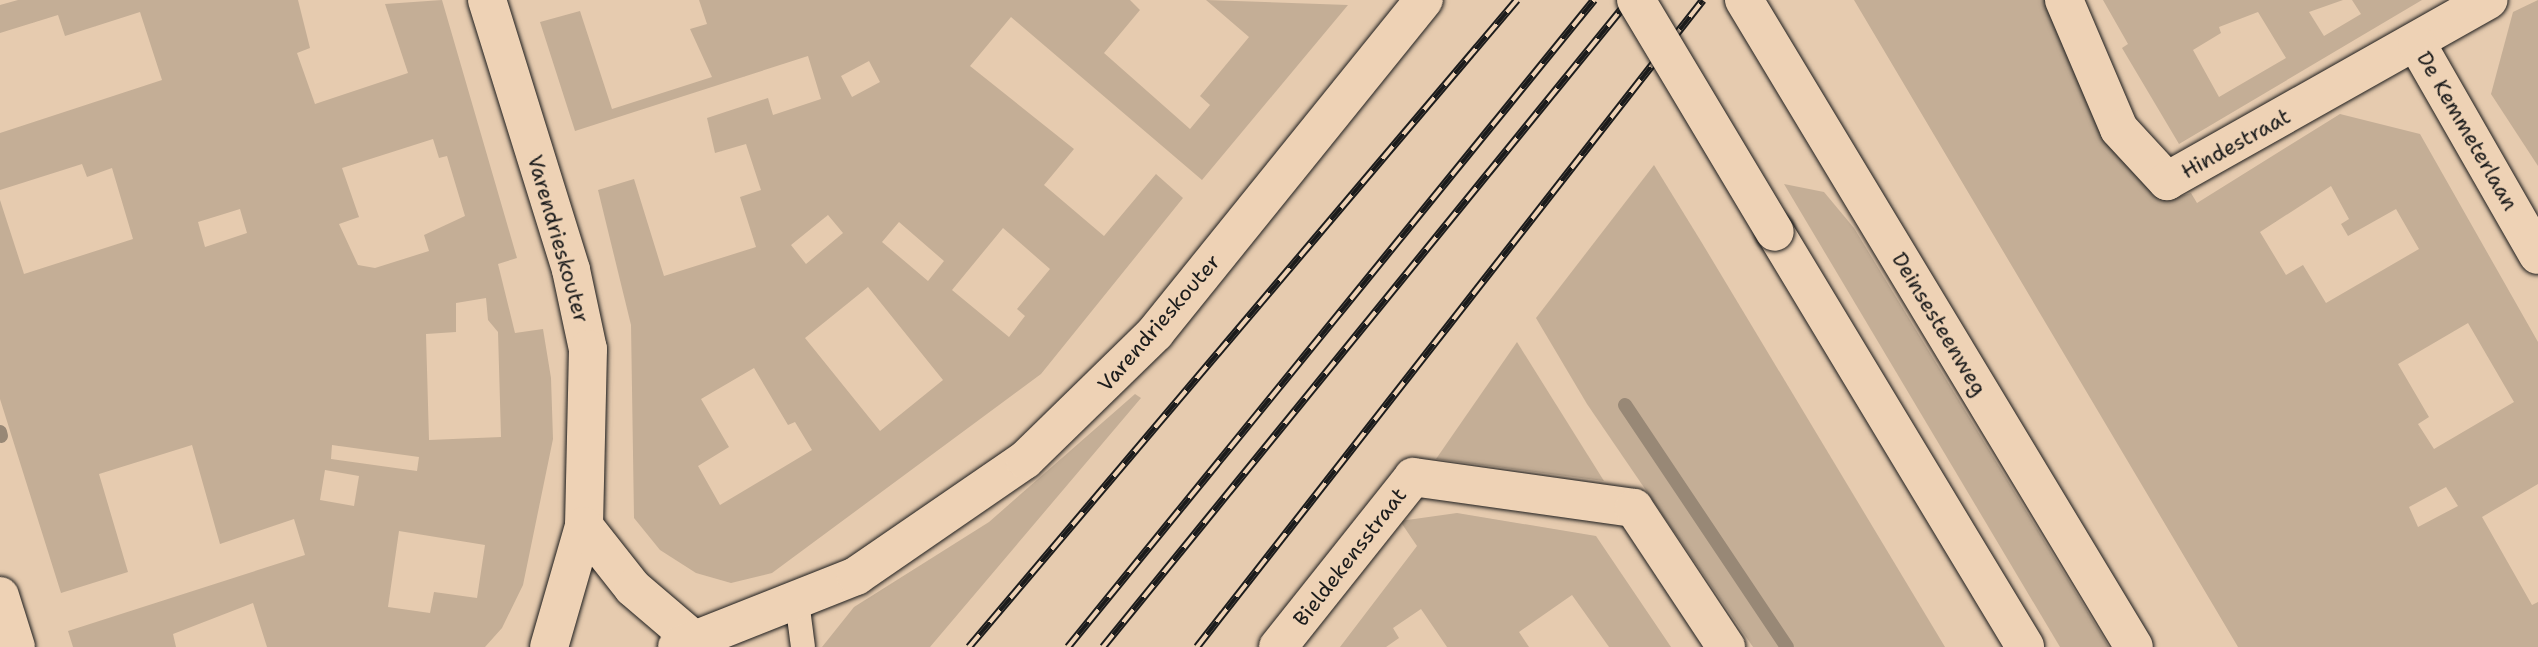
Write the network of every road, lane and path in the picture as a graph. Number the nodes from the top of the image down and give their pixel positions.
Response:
1 (487, 0) edge
2 (1424, 0) edge
3 (1636, 0) edge
4 (1744, 0) edge
5 (2064, 0) edge
6 (2488, 0) edge
7 (2417, 44) junction
8 (2538, 255) edge
9 (584, 526) junction
10 (0, 596) edge
11 (797, 601) junction
12 (686, 644) edge
13 (16, 647) edge
14 (549, 647) edge
15 (803, 647) edge
16 (1278, 647) edge
17 (1726, 647) edge
18 (2025, 647) edge
19 (2134, 647) edge

1 - 9 main road, Varendrieskouter
2 - 11 main road, Varendrieskouter
3 - 18 main road, bridge
4 - 19 main road, Deinsesteenweg
5 - 7 main road, Hindestraat
6 - 7 main road, Hindestraat
7 - 8 main road, De Kemmeterlaan
9 - 12 main road, Varendrieskouter
9 - 14 main road, Varendrieskouter
10 - 13 main road
11 - 12 main road, Varendrieskouter
11 - 15 lane
16 - 17 main road, Bieldekensstraat

